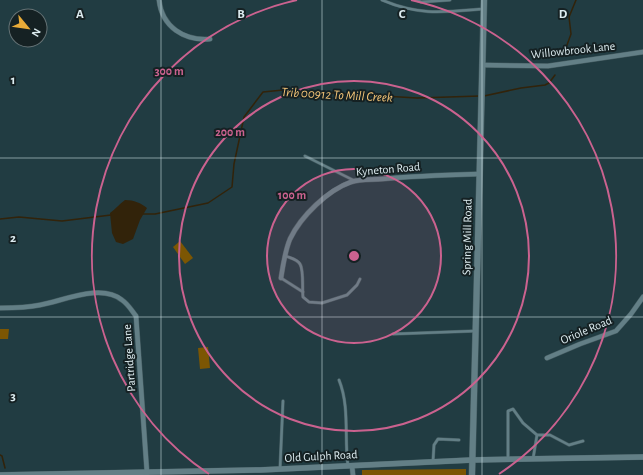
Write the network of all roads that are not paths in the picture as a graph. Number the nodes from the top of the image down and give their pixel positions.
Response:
1 (159, 0) edge
2 (382, 0) edge
3 (416, 0) edge
4 (450, 0) edge
5 (484, 0) edge
6 (484, 9) junction
7 (210, 39) dead end
8 (643, 52) edge
9 (482, 66) junction
10 (305, 156) dead end
11 (479, 174) junction
12 (355, 181) junction
13 (285, 255) junction
14 (282, 278) joint
15 (360, 278) dead end
16 (302, 292) junction
17 (643, 297) edge
18 (0, 308) edge
19 (475, 331) junction
20 (393, 334) dead end
21 (547, 358) dead end
22 (339, 380) dead end
23 (283, 401) dead end
24 (537, 435) junction
25 (459, 440) dead end
26 (583, 441) dead end
27 (643, 457) edge
28 (533, 459) junction
29 (472, 460) junction
30 (508, 460) junction
31 (433, 462) junction
32 (350, 466) junction
33 (280, 469) junction
34 (147, 473) junction
35 (78, 474) edge
36 (0, 475) edge
37 (353, 475) edge
38 (472, 475) edge

1 - 7 street
2 - 6 lane
3 - 4 lane
5 - 6 main road, Spring Mill Road
6 - 9 main road, Spring Mill Road
8 - 9 street, Willowbrook Lane
9 - 11 main road, Spring Mill Road
10 - 12 lane
11 - 12 street, Kyneton Road
11 - 19 main road, Spring Mill Road
12 - 13 street, Kyneton Road
13 - 14 street, Kyneton Road
13 - 16 lane
14 - 16 lane
15 - 16 lane
17 - 21 street, Oriole Road
18 - 34 street, Partridge Lane
19 - 20 lane
19 - 29 main road, Spring Mill Road
22 - 32 lane
23 - 33 lane
24 - 26 lane
24 - 28 lane
24 - 30 lane
25 - 31 lane
27 - 28 street, Old Gulph Road
28 - 30 street, Old Gulph Road
29 - 30 street, Old Gulph Road
29 - 31 street, Old Gulph Road
29 - 38 main road, Spring Mill Road
31 - 32 street, Old Gulph Road
32 - 33 street, Old Gulph Road
32 - 37 street
33 - 34 street, Old Gulph Road
34 - 35 street, Old Gulph Road
35 - 36 street, Old Gulph Road

